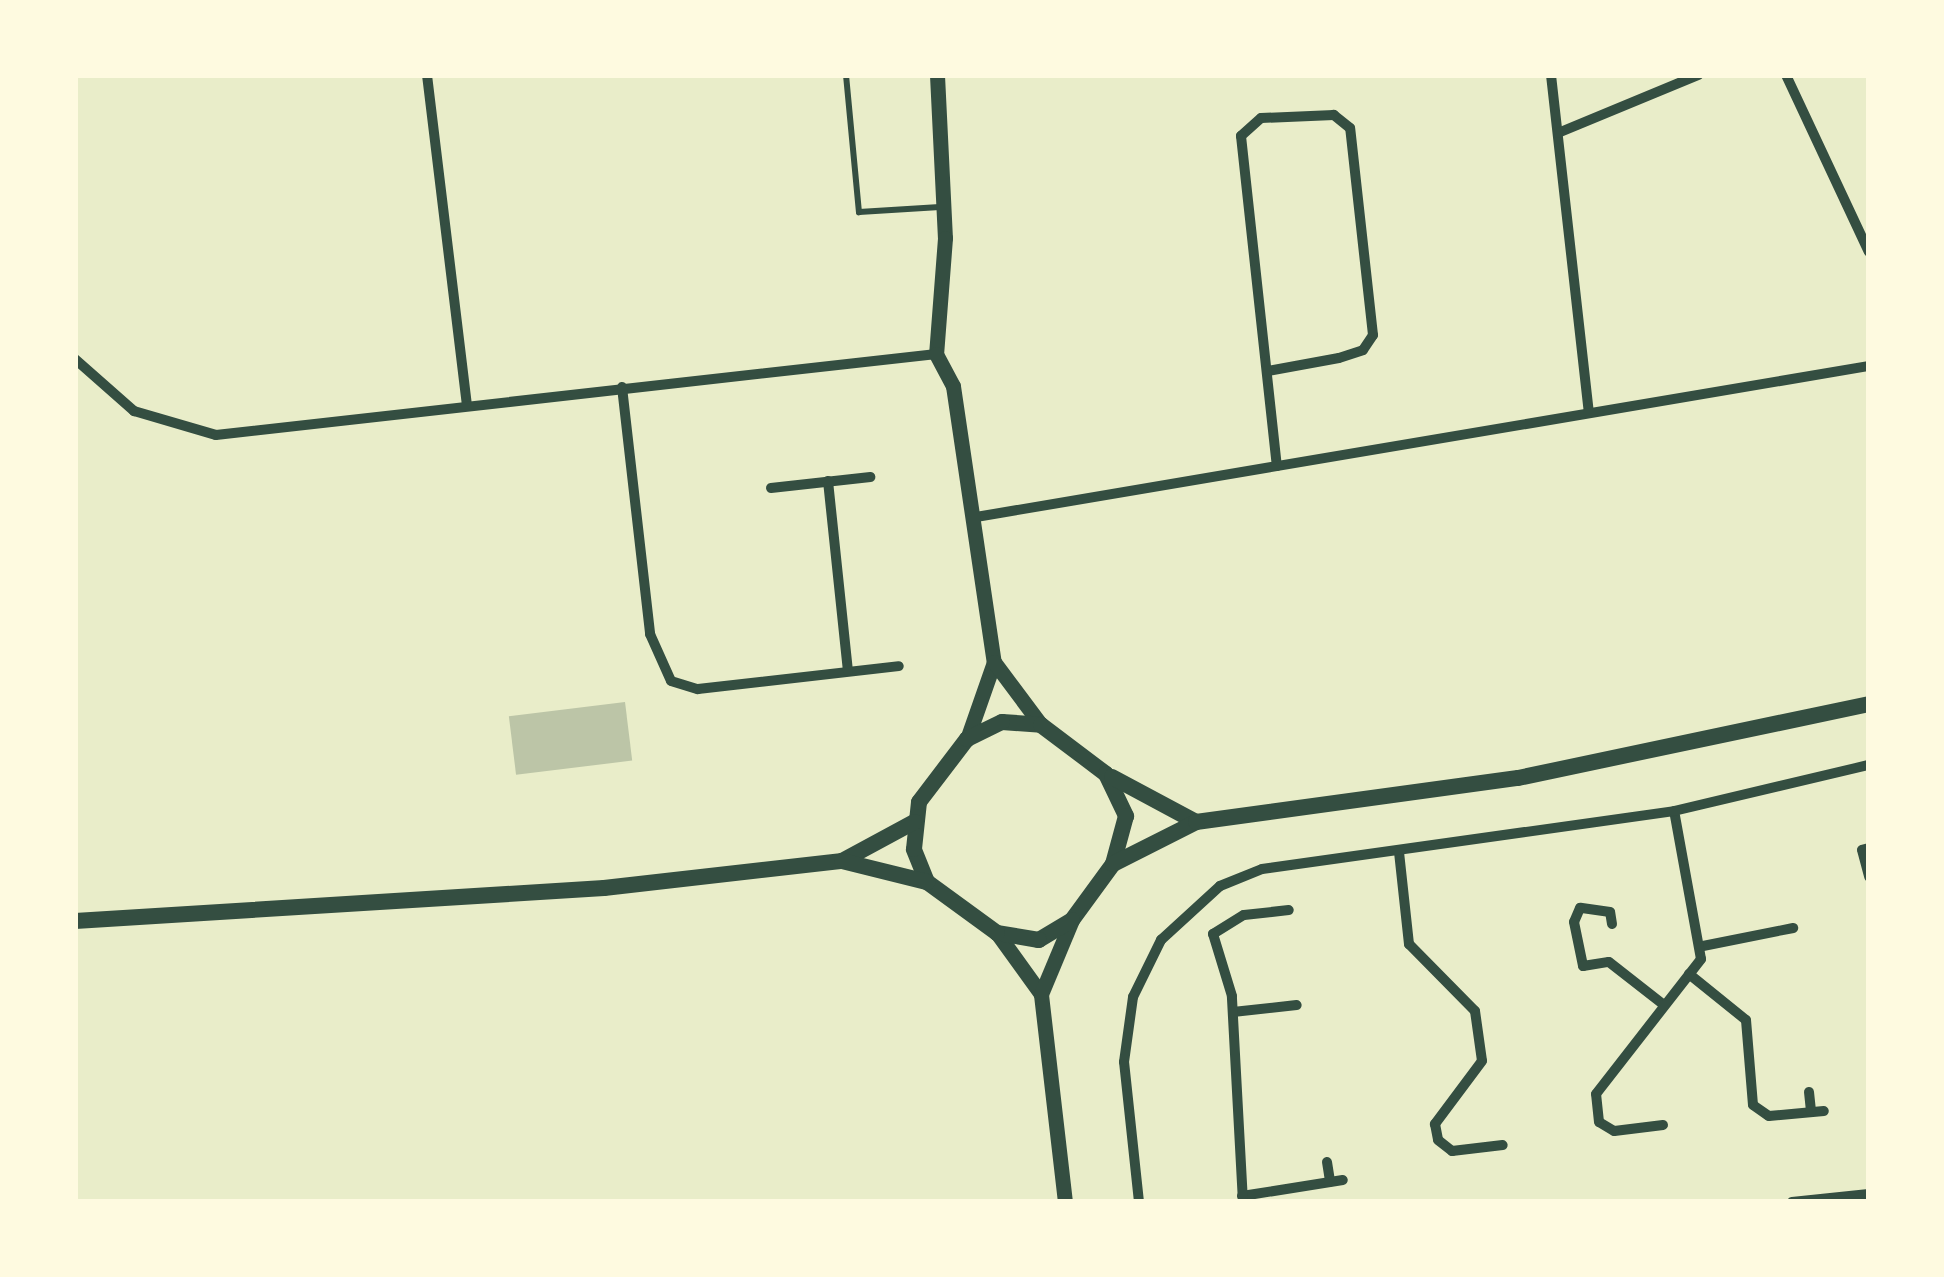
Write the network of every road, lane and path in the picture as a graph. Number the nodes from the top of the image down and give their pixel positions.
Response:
1 (427, 75) edge
2 (846, 75) edge
3 (937, 75) edge
4 (1552, 75) edge
5 (1698, 75) edge
6 (1786, 75) edge
7 (1558, 133) junction
8 (944, 207) junction
9 (1869, 252) edge
10 (936, 354) junction
11 (75, 359) edge
12 (1869, 366) edge
13 (1268, 370) junction
14 (622, 387) junction
15 (467, 406) junction
16 (1589, 413) junction
17 (1277, 466) junction
18 (870, 477) dead end
19 (828, 482) junction
20 (771, 488) dead end
21 (976, 518) junction
22 (994, 662) junction
23 (899, 666) dead end
24 (848, 671) junction
25 (1869, 704) edge
26 (1041, 725) junction
27 (967, 739) junction
28 (1869, 764) edge
29 (1106, 774) junction
30 (1674, 811) junction
31 (914, 822) junction
32 (1196, 822) junction
33 (1869, 848) edge
34 (1399, 852) junction
35 (842, 861) junction
36 (1112, 865) junction
37 (1869, 877) edge
38 (927, 882) junction
39 (1288, 910) dead end
40 (1072, 920) junction
41 (75, 921) edge
42 (1612, 924) dead end
43 (1792, 928) dead end
44 (997, 933) junction
45 (1703, 946) junction
46 (1689, 974) junction
47 (1041, 994) junction
48 (1297, 1005) dead end
49 (1664, 1005) junction
50 (1233, 1012) junction
51 (1809, 1092) dead end
52 (1641, 1110) dead end
53 (1663, 1125) dead end
54 (1643, 1127) junction
55 (1484, 1128) dead end
56 (1503, 1145) dead end
57 (1487, 1147) junction
58 (1327, 1162) dead end
59 (1869, 1194) edge
60 (1242, 1199) edge
61 (1065, 1202) edge
62 (1139, 1202) edge
63 (1792, 1202) edge

1 - 15 street
2 - 8 lane
3 - 8 main road
4 - 7 street
5 - 7 street
6 - 9 street
7 - 16 street
8 - 10 main road
10 - 14 street
10 - 21 main road
11 - 15 street
12 - 16 street
13 - 13 street
13 - 17 street
14 - 15 street
14 - 24 street
16 - 17 street
17 - 21 street
18 - 19 street
19 - 20 street
19 - 24 street
21 - 22 main road
22 - 26 main road
22 - 27 main road
23 - 24 street
25 - 32 main road
26 - 27 main road
26 - 29 main road
27 - 31 main road
28 - 30 street
29 - 32 main road
29 - 36 main road
30 - 34 street
30 - 45 street
31 - 35 main road
31 - 38 main road
32 - 36 main road
33 - 37 street
34 - 57 street
34 - 62 street
35 - 38 main road
35 - 41 main road
36 - 40 main road
38 - 44 main road
39 - 50 street
40 - 44 main road
40 - 47 main road
42 - 49 street
43 - 45 street
44 - 47 main road
45 - 46 street
46 - 49 street
46 - 51 street
47 - 61 main road
48 - 50 street
49 - 54 street
50 - 60 street
52 - 54 street
53 - 54 street
55 - 57 street
56 - 57 street
58 - 60 street
59 - 63 street

